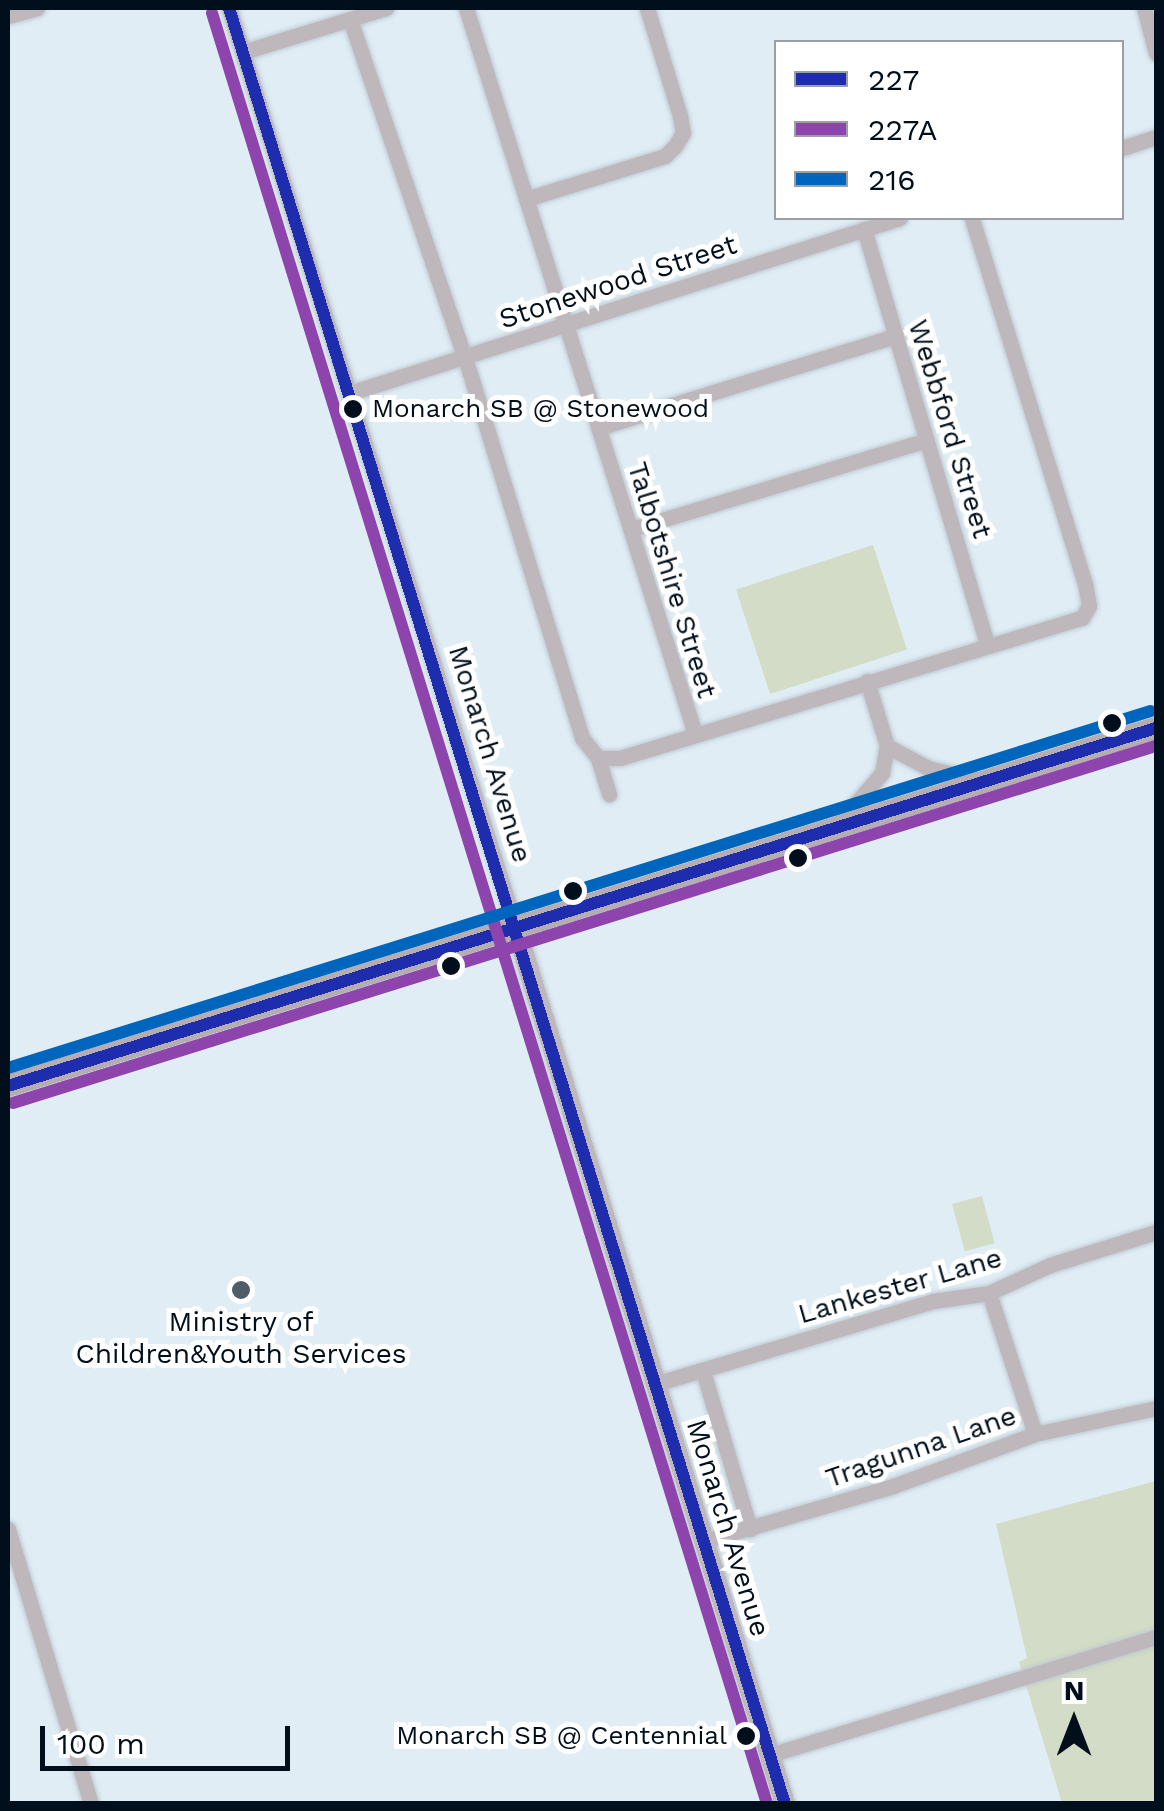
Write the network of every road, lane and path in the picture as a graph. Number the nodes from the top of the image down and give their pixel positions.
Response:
1 (37, 8) edge
2 (229, 8) edge
3 (386, 8) edge
4 (466, 8) edge
5 (647, 8) edge
6 (1144, 8) edge
7 (8, 16) edge
8 (350, 18) junction
9 (243, 52) junction
10 (1156, 54) edge
11 (1156, 137) edge
12 (1124, 147) edge
13 (526, 199) junction
14 (893, 220) edge
15 (973, 220) edge
16 (864, 229) junction
17 (566, 326) junction
18 (895, 336) junction
19 (465, 357) junction
20 (350, 393) junction
21 (598, 428) junction
22 (928, 440) junction
23 (632, 529) junction
24 (987, 643) junction
25 (868, 681) junction
26 (1156, 728) edge
27 (694, 734) junction
28 (887, 746) junction
29 (598, 758) junction
30 (983, 782) junction
31 (609, 794) dead end
32 (834, 828) junction
33 (516, 928) junction
34 (8, 1086) edge
35 (1156, 1232) edge
36 (989, 1293) junction
37 (704, 1371) junction
38 (655, 1384) junction
39 (1156, 1408) edge
40 (1035, 1434) junction
41 (750, 1528) junction
42 (8, 1529) edge
43 (704, 1541) junction
44 (1156, 1637) edge
45 (770, 1755) junction
46 (91, 1804) edge
47 (786, 1804) edge

1 - 7 street
2 - 9 street, Monarch Avenue
3 - 8 street
4 - 13 street, Talbotshire Street
5 - 13 street
6 - 10 street
8 - 9 street
8 - 19 street
9 - 20 street, Monarch Avenue
11 - 12 street
13 - 17 street, Talbotshire Street
14 - 16 street, Stonewood Street
15 - 24 street
16 - 17 street, Stonewood Street
16 - 18 street, Webbford Street
17 - 19 street, Stonewood Street
17 - 21 street, Talbotshire Street
18 - 21 street
18 - 22 street, Webbford Street
19 - 20 street, Stonewood Street
19 - 29 street
20 - 33 street, Monarch Avenue
21 - 23 street, Talbotshire Street
22 - 23 street
22 - 24 street, Webbford Street
23 - 27 street, Talbotshire Street
24 - 25 street
25 - 27 street
25 - 28 street
26 - 30 main road
27 - 29 street
28 - 30 street
28 - 32 street
29 - 31 street
30 - 32 main road
32 - 33 main road
33 - 34 main road
33 - 38 street, Monarch Avenue
35 - 36 street, Lankester Lane
36 - 37 street, Lankester Lane
36 - 40 street
37 - 38 street, Lankester Lane
37 - 41 street
38 - 43 street, Monarch Avenue
39 - 40 street, Tragunna Lane
40 - 41 street, Tragunna Lane
41 - 43 street, Tragunna Lane
42 - 46 street
43 - 45 street, Monarch Avenue
44 - 45 street
45 - 47 street, Monarch Avenue

